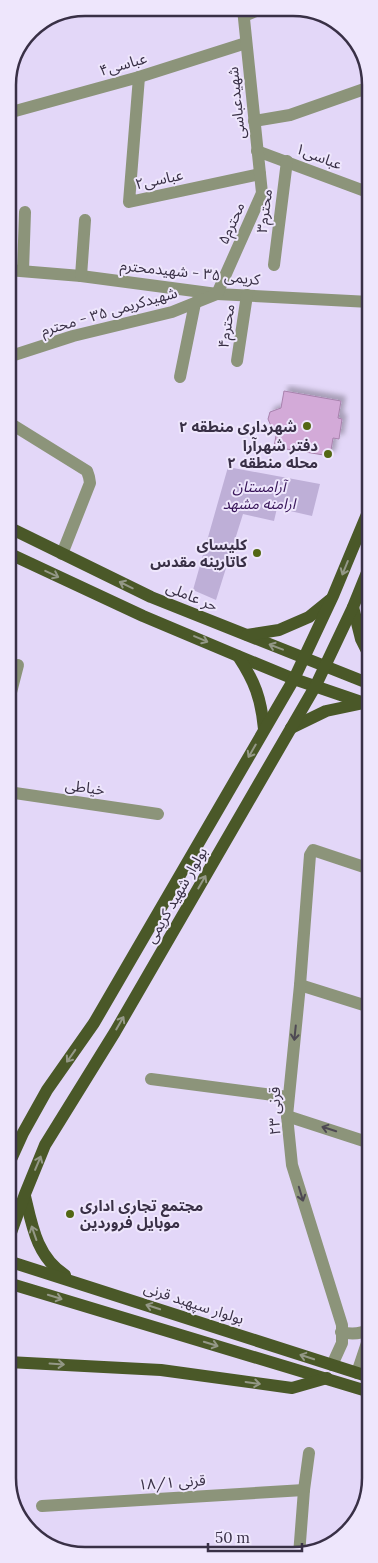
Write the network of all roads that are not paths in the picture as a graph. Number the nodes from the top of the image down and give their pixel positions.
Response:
1 (243, 16) edge
2 (246, 43) junction
3 (139, 77) junction
4 (362, 90) edge
5 (16, 111) edge
6 (254, 121) junction
7 (257, 151) junction
8 (287, 161) junction
9 (260, 174) junction
10 (362, 190) edge
11 (262, 193) joint
12 (25, 212) dead end
13 (85, 220) dead end
14 (274, 265) dead end
15 (16, 271) edge
16 (23, 271) junction
17 (81, 276) junction
18 (217, 294) junction
19 (247, 295) junction
20 (362, 302) edge
21 (194, 303) junction
22 (16, 354) edge
23 (237, 361) dead end
24 (180, 377) dead end
25 (16, 427) edge
26 (362, 526) edge
27 (16, 531) edge
28 (62, 554) junction
29 (16, 557) edge
30 (362, 585) edge
31 (333, 596) junction
32 (353, 607) junction
33 (246, 635) junction
34 (362, 642) edge
35 (238, 656) junction
36 (305, 658) junction
37 (18, 664) dead end
38 (325, 666) junction
39 (16, 672) edge
40 (294, 679) junction
41 (362, 681) edge
42 (316, 685) junction
43 (362, 702) edge
44 (362, 705) edge
45 (291, 728) junction
46 (264, 729) junction
47 (16, 793) edge
48 (158, 814) dead end
49 (362, 866) edge
50 (300, 985) junction
51 (362, 1004) edge
52 (151, 1079) dead end
53 (288, 1097) junction
54 (287, 1116) junction
55 (362, 1140) edge
56 (16, 1148) edge
57 (25, 1194) junction
58 (16, 1219) edge
59 (16, 1263) edge
60 (76, 1282) junction
61 (16, 1285) edge
62 (362, 1331) edge
63 (342, 1332) junction
64 (362, 1358) edge
65 (16, 1362) edge
66 (332, 1365) junction
67 (357, 1373) junction
68 (362, 1375) edge
69 (327, 1378) junction
70 (362, 1389) edge
71 (310, 1453) dead end
72 (304, 1490) junction
73 (42, 1506) dead end
74 (298, 1546) edge

1 - 2 street, شهیدعباسی
2 - 3 street, عباسی۴
2 - 6 street, شهیدعباسی
3 - 5 street, عباسی۴
3 - 9 street, عباسی۲
4 - 6 street
6 - 7 street, شهیدعباسی
7 - 8 street, عباسی۱
7 - 9 street, شهیدعباسی
8 - 10 street, عباسی۱
8 - 14 street, محترم۳
9 - 11 street, شهیدعباسی
11 - 18 street, محترم۵
12 - 16 street
13 - 17 street
15 - 16 street, کریمی ۳۵ - شهیدمحترم
16 - 17 street, کریمی ۳۵ - شهیدمحترم
17 - 18 street, کریمی ۳۵ - شهیدمحترم
18 - 19 street, کریمی ۳۵ - شهیدمحترم
18 - 21 street, شهیدکریمی ۳۵ - محترم
19 - 20 street, کریمی ۳۵ - شهیدمحترم
19 - 23 street, محترم۴
21 - 22 street, شهیدکریمی ۳۵ - محترم
21 - 24 street
25 - 28 street
26 -> 31 main road, بولوار شهید کریمی
27 - 28 main road, حر عاملی
33 -> 28 main road, حر عاملی
29 -> 35 main road
30 - 32 main road, بولوار شهید کریمی
31 - 33 main road
31 - 36 main road, بولوار شهید کریمی
32 - 34 main road
32 - 38 main road, بولوار شهید کریمی
36 -> 33 main road, حر عاملی
35 - 40 main road
35 - 46 main road
36 - 38 main road, حر عاملی
36 - 40 main road, بولوار شهید کریمی
37 - 39 street
38 - 41 main road, حر عاملی
38 - 42 main road, بولوار شهید کریمی
40 - 42 main road
40 - 46 main road, بولوار شهید کریمی
42 - 43 main road
42 - 45 main road, بولوار شهید کریمی
44 - 45 main road
57 -> 45 main road, بولوار شهید کریمی
46 -> 56 main road, بولوار شهید کریمی
47 - 48 street, خیاطی
49 - 50 street, قرنی ۲۳
50 - 51 street
50 -> 53 street, قرنی ۲۳
52 - 53 street
53 - 54 street, قرنی ۲۳
55 -> 54 street
54 -> 63 street, قرنی ۲۳
57 - 58 main road, بولوار شهید کریمی
60 -> 57 main road
59 - 60 main road, بولوار سپهبد قرنی
66 -> 60 main road, بولوار سپهبد قرنی
61 -> 69 main road
62 - 63 street
63 - 66 street, قرنی ۲۳
64 - 67 street
65 -> 69 main road
66 - 67 main road, بولوار سپهبد قرنی
67 - 68 main road, بولوار سپهبد قرنی
69 - 70 main road
71 - 72 street
72 - 73 street, قرنی ۱۸/۱
72 - 74 street

